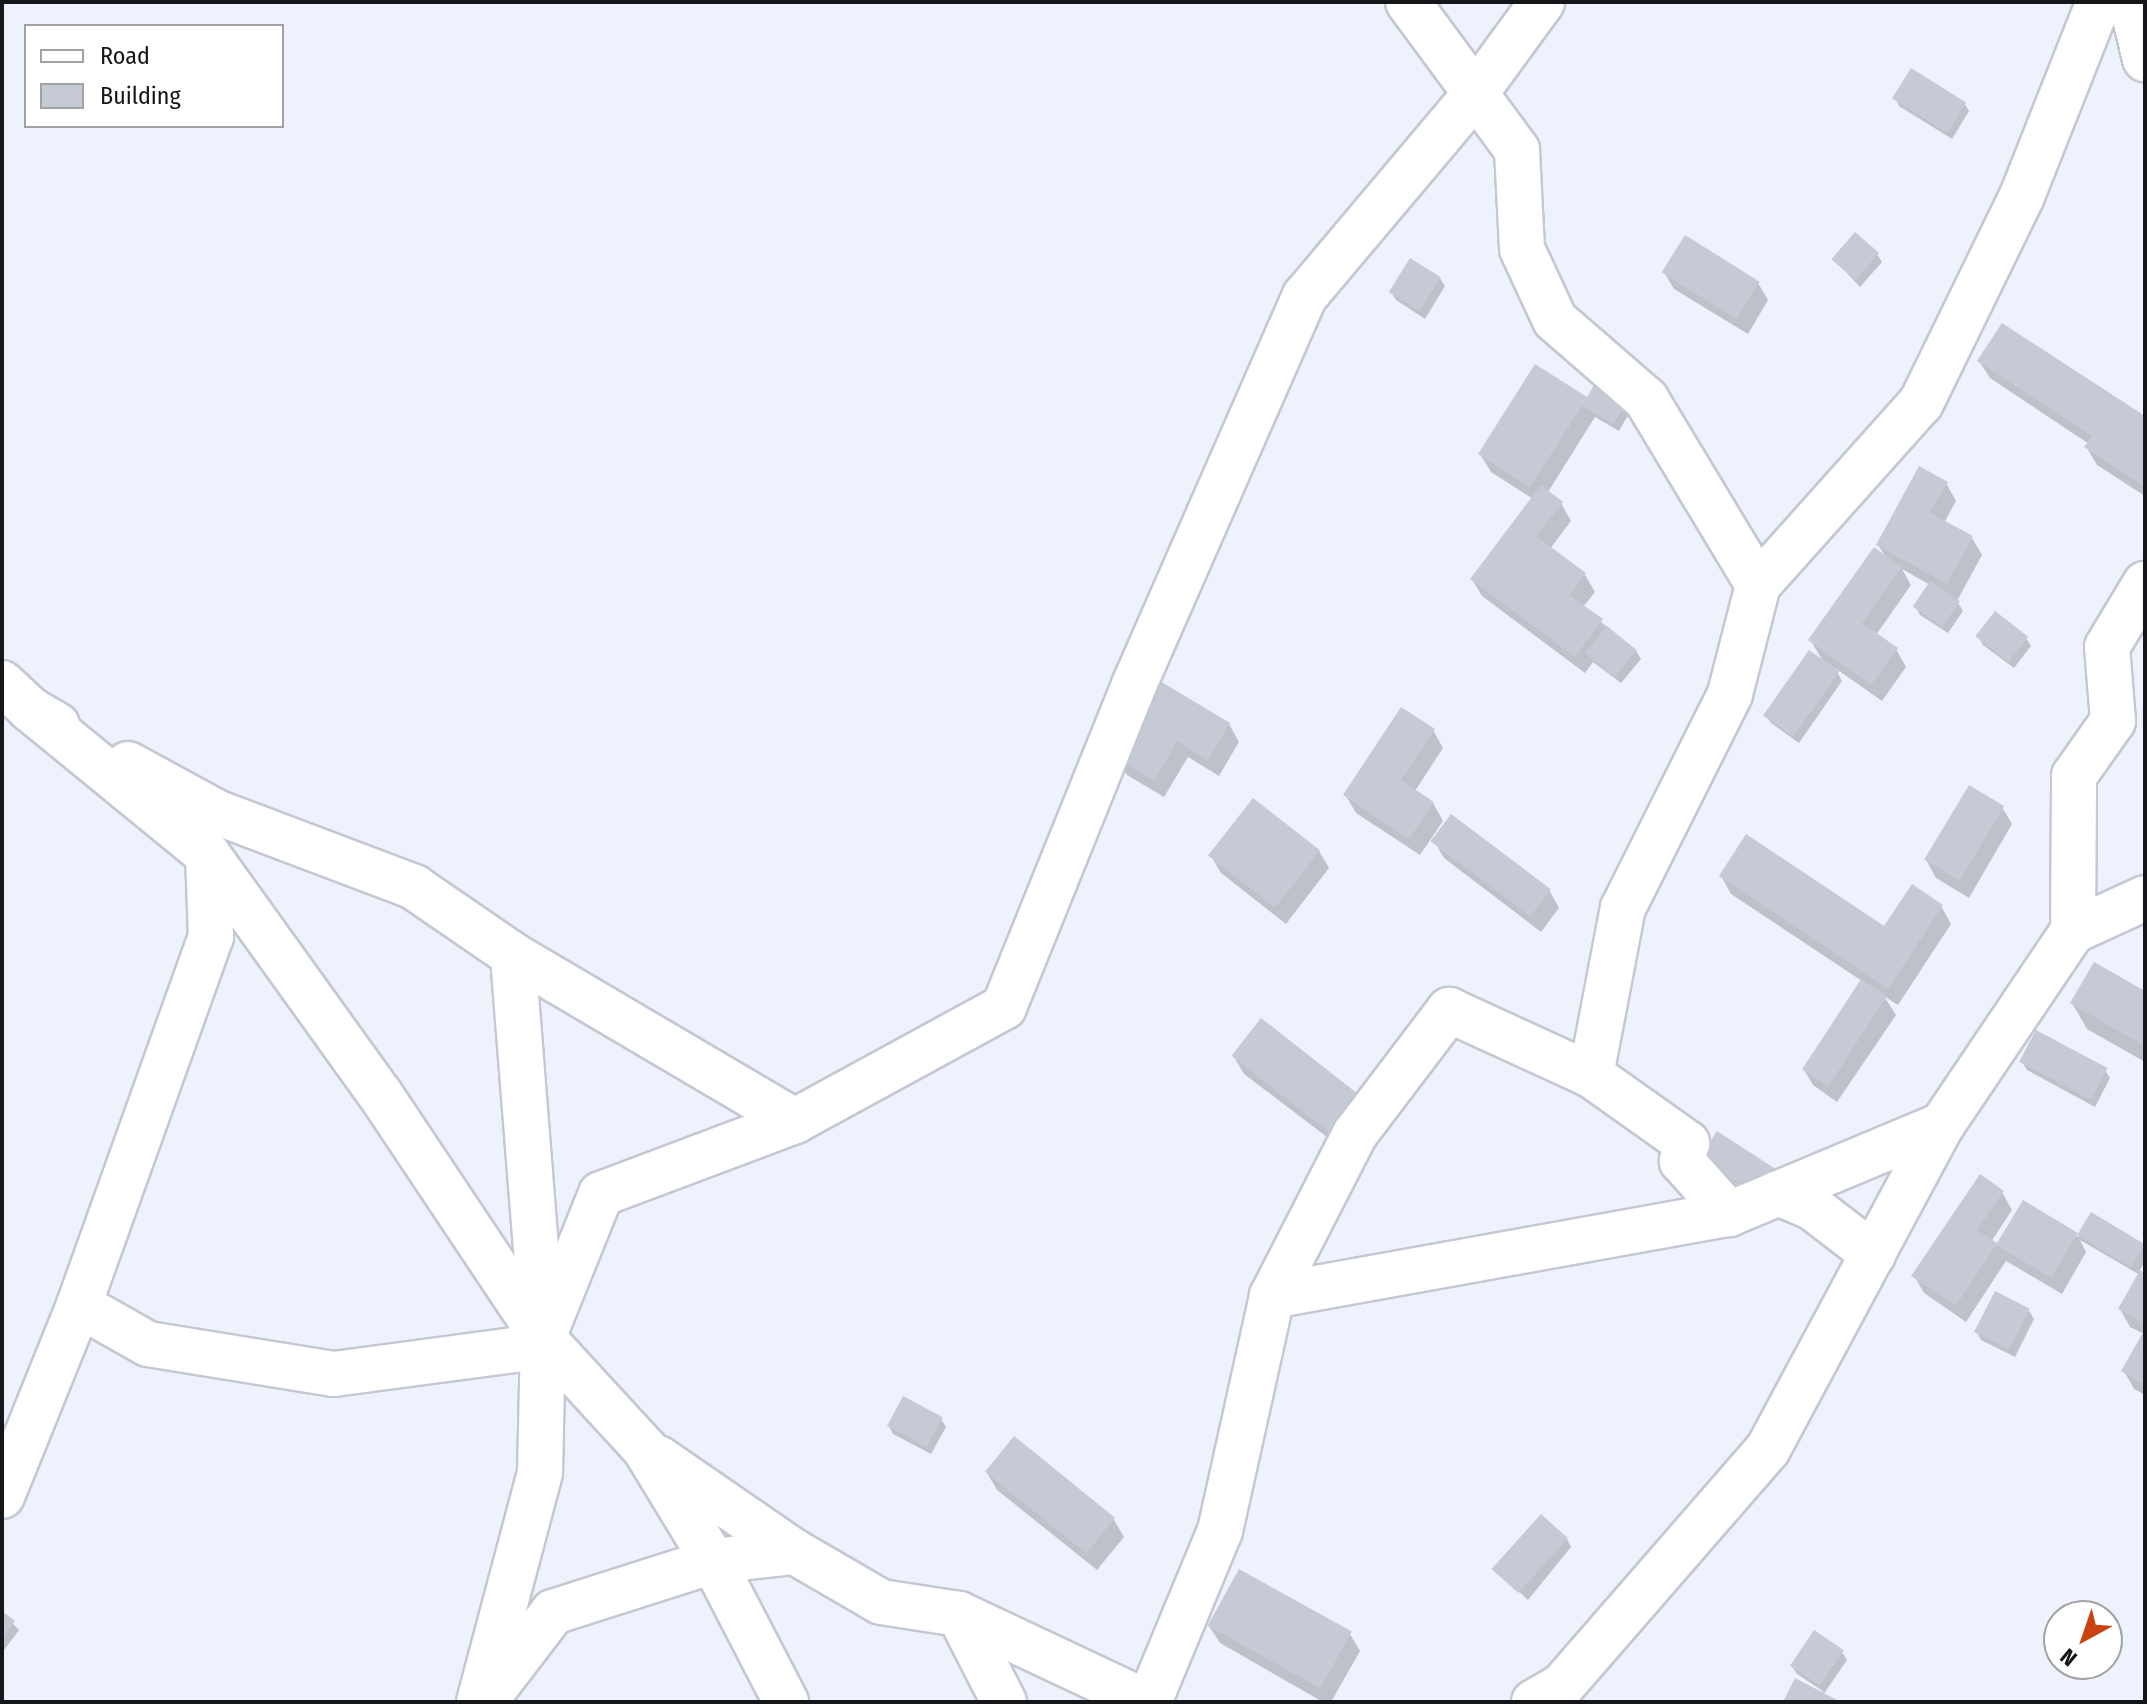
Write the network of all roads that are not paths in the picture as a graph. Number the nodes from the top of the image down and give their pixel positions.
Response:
1 (1408, 2) edge
2 (1542, 2) edge
3 (2099, 2) edge
4 (2131, 2) edge
5 (2145, 59) edge
6 (1475, 94) junction
7 (2145, 584) edge
8 (1758, 585) junction
9 (16, 696) edge
10 (208, 855) junction
11 (2145, 898) edge
12 (2073, 931) junction
13 (513, 955) junction
14 (1591, 1075) junction
15 (795, 1121) junction
16 (1942, 1125) junction
17 (1778, 1193) junction
18 (1729, 1214) junction
19 (1873, 1254) junction
20 (1272, 1296) junction
21 (79, 1305) junction
22 (543, 1342) junction
23 (645, 1449) junction
24 (2, 1496) edge
25 (795, 1552) junction
26 (713, 1561) junction
27 (959, 1614) junction
28 (482, 1702) edge
29 (786, 1702) edge
30 (1004, 1702) edge
31 (1147, 1702) edge
32 (1534, 1702) edge

1 - 6 street
2 - 6 street
3 - 8 street
4 - 5 street
6 - 8 street
6 - 15 street
7 - 12 street
8 - 14 street
9 - 10 street
9 - 13 street
10 - 21 street
10 - 22 street
11 - 12 street
12 - 16 street
13 - 15 street
13 - 22 street
14 - 18 street
14 - 20 street
15 - 22 street
16 - 17 street
16 - 19 street
17 - 18 street
17 - 19 street
18 - 20 street
19 - 32 street
20 - 31 street
21 - 22 street
21 - 24 street
22 - 23 street
22 - 28 street
23 - 25 street
23 - 26 street
25 - 26 street
25 - 27 street
26 - 28 street
26 - 29 street
27 - 30 street
27 - 31 street

